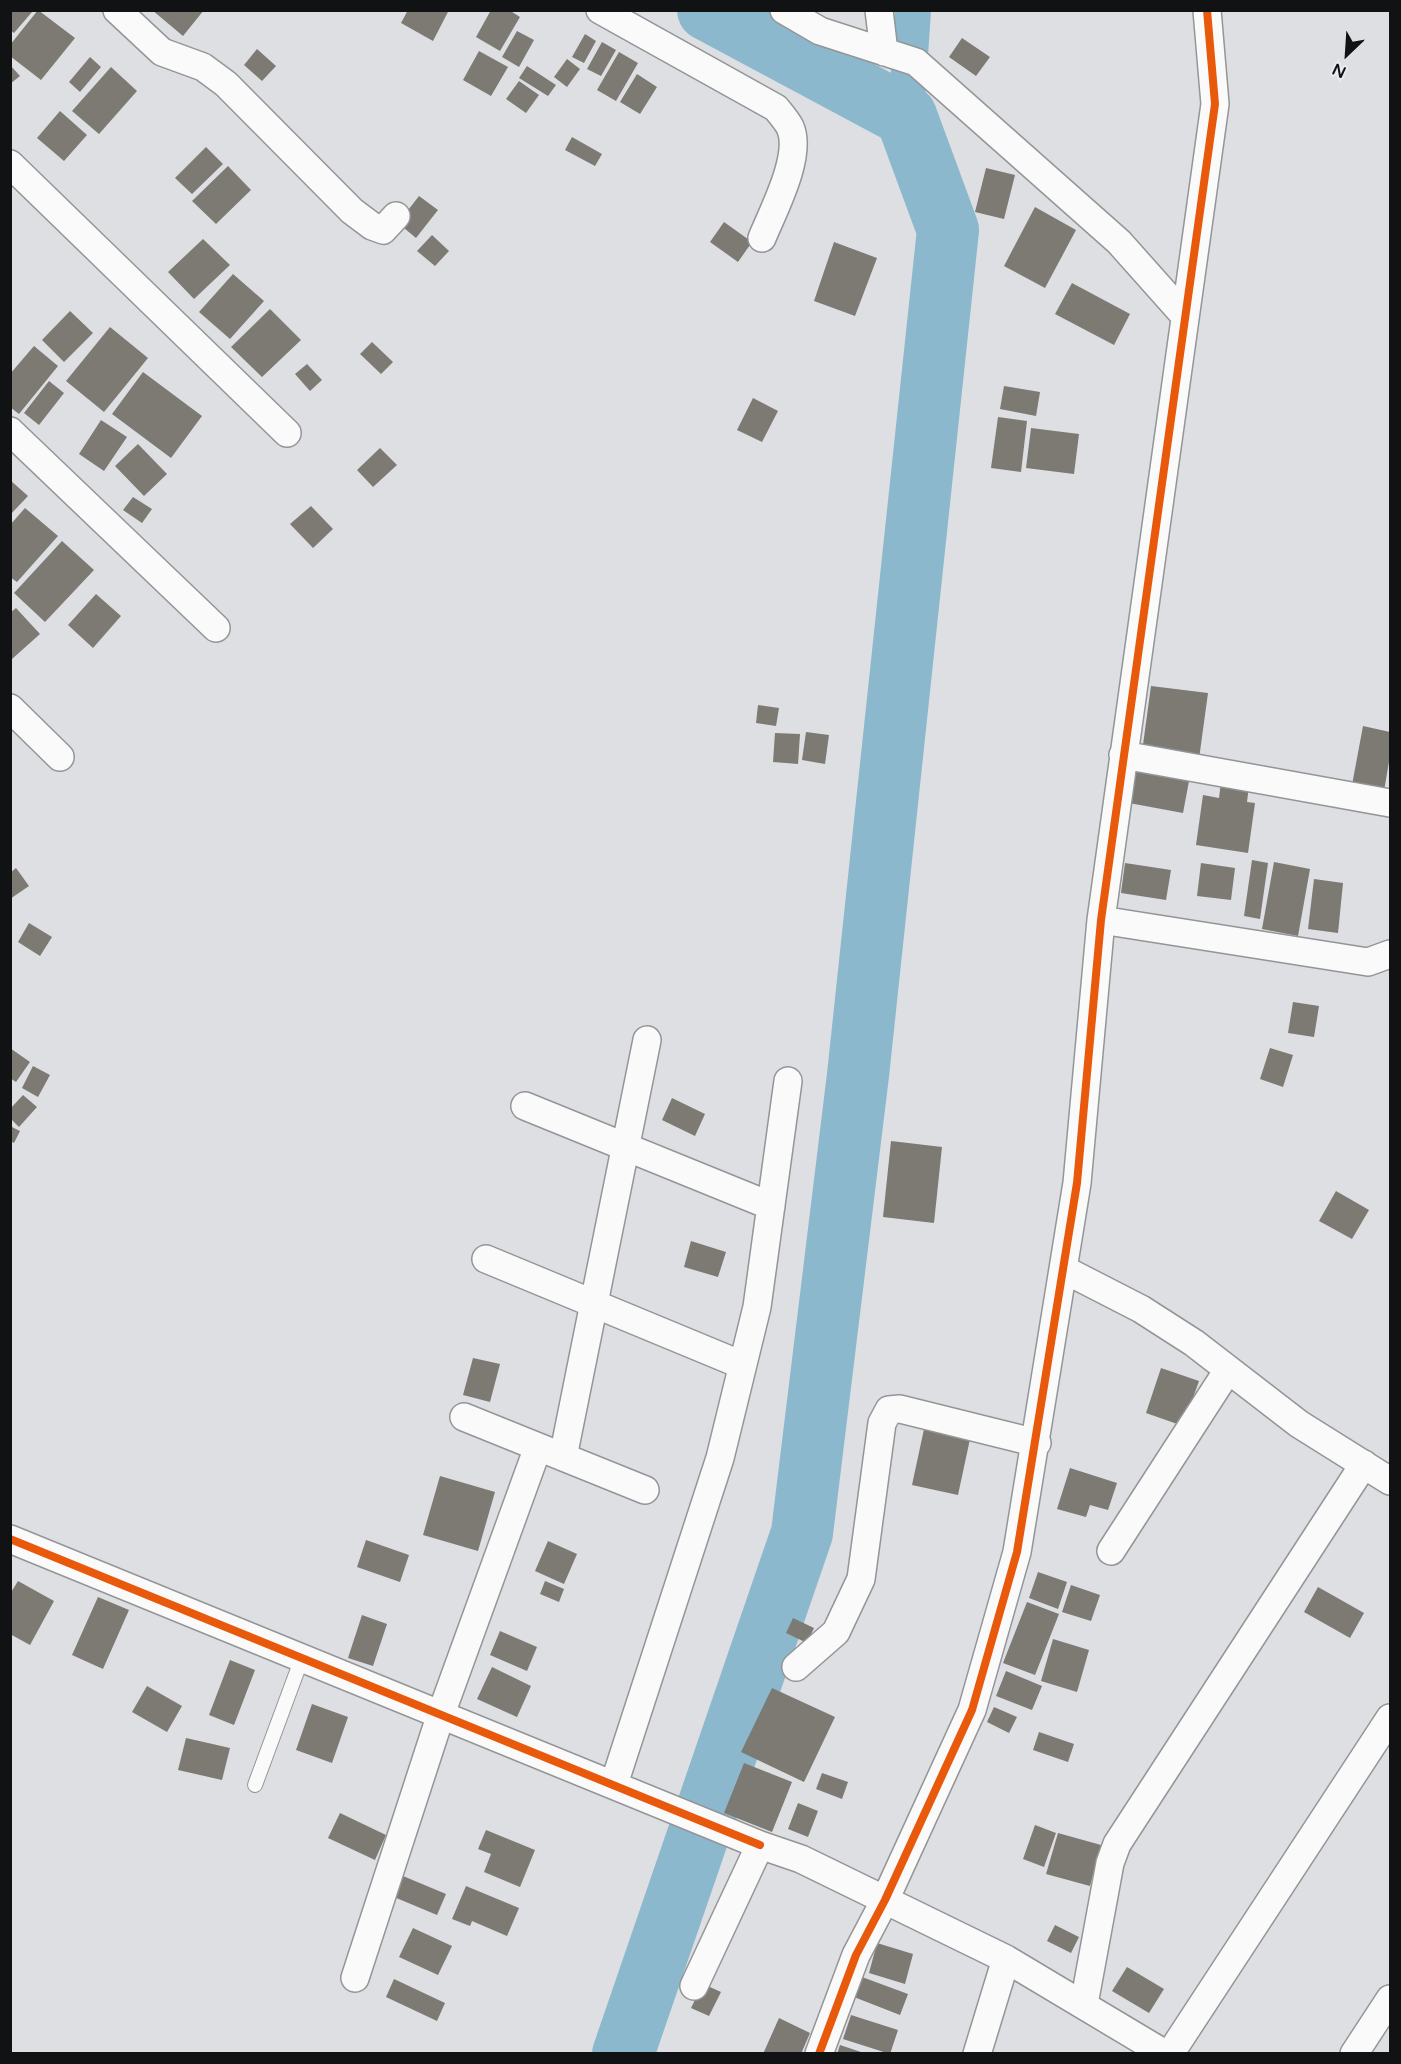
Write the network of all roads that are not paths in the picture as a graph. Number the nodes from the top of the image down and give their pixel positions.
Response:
1 (117, 10) edge
2 (600, 10) edge
3 (784, 10) edge
4 (879, 10) edge
5 (1207, 10) edge
6 (884, 52) junction
7 (10, 164) edge
8 (396, 216) dead end
9 (762, 238) dead end
10 (1184, 315) junction
11 (10, 431) edge
12 (287, 433) dead end
13 (216, 628) dead end
14 (10, 708) edge
15 (1123, 755) junction
16 (60, 757) dead end
17 (1390, 802) edge
18 (1101, 920) junction
19 (1390, 954) edge
20 (647, 1040) dead end
21 (788, 1080) dead end
22 (525, 1106) dead end
23 (626, 1149) junction
24 (771, 1206) junction
25 (486, 1259) dead end
26 (1063, 1269) junction
27 (594, 1305) junction
28 (742, 1365) junction
29 (1228, 1370) junction
30 (464, 1417) dead end
31 (1037, 1443) junction
32 (538, 1447) junction
33 (563, 1457) junction
34 (1364, 1464) junction
35 (1390, 1481) edge
36 (645, 1490) dead end
37 (10, 1539) edge
38 (1111, 1551) dead end
39 (302, 1658) junction
40 (796, 1667) dead end
41 (441, 1714) junction
42 (1390, 1719) edge
43 (255, 1785) dead end
44 (623, 1788) junction
45 (760, 1845) junction
46 (885, 1900) junction
47 (1006, 1959) junction
48 (355, 1978) dead end
49 (694, 1986) dead end
50 (1390, 1999) edge
51 (1084, 2004) junction
52 (819, 2054) edge
53 (977, 2054) edge
54 (1165, 2054) edge
55 (1170, 2054) edge
56 (1354, 2054) edge

1 - 8 street
2 - 9 street
3 - 6 street
4 - 6 street
5 - 10 street
6 - 10 street
7 - 12 street
10 - 15 street
11 - 13 street
14 - 16 street
15 - 17 street
15 - 18 street
18 - 19 street
18 - 26 street
20 - 23 street
21 - 24 street
22 - 23 street
23 - 24 street
23 - 27 street
24 - 28 street
25 - 27 street
26 - 29 street
26 - 31 street
27 - 28 street
27 - 33 street
28 - 44 street
29 - 34 street
29 - 38 street
30 - 32 street
31 - 40 street
31 - 46 street
32 - 33 street
32 - 41 street
33 - 36 street
34 - 35 street
34 - 51 street
37 - 39 street
39 - 41 street
39 - 43 lane
41 - 44 street
41 - 48 street
42 - 55 street
44 - 45 street
45 - 46 street
45 - 49 street
46 - 47 street
46 - 52 street
47 - 51 street
47 - 53 street
50 - 56 street
51 - 54 street

